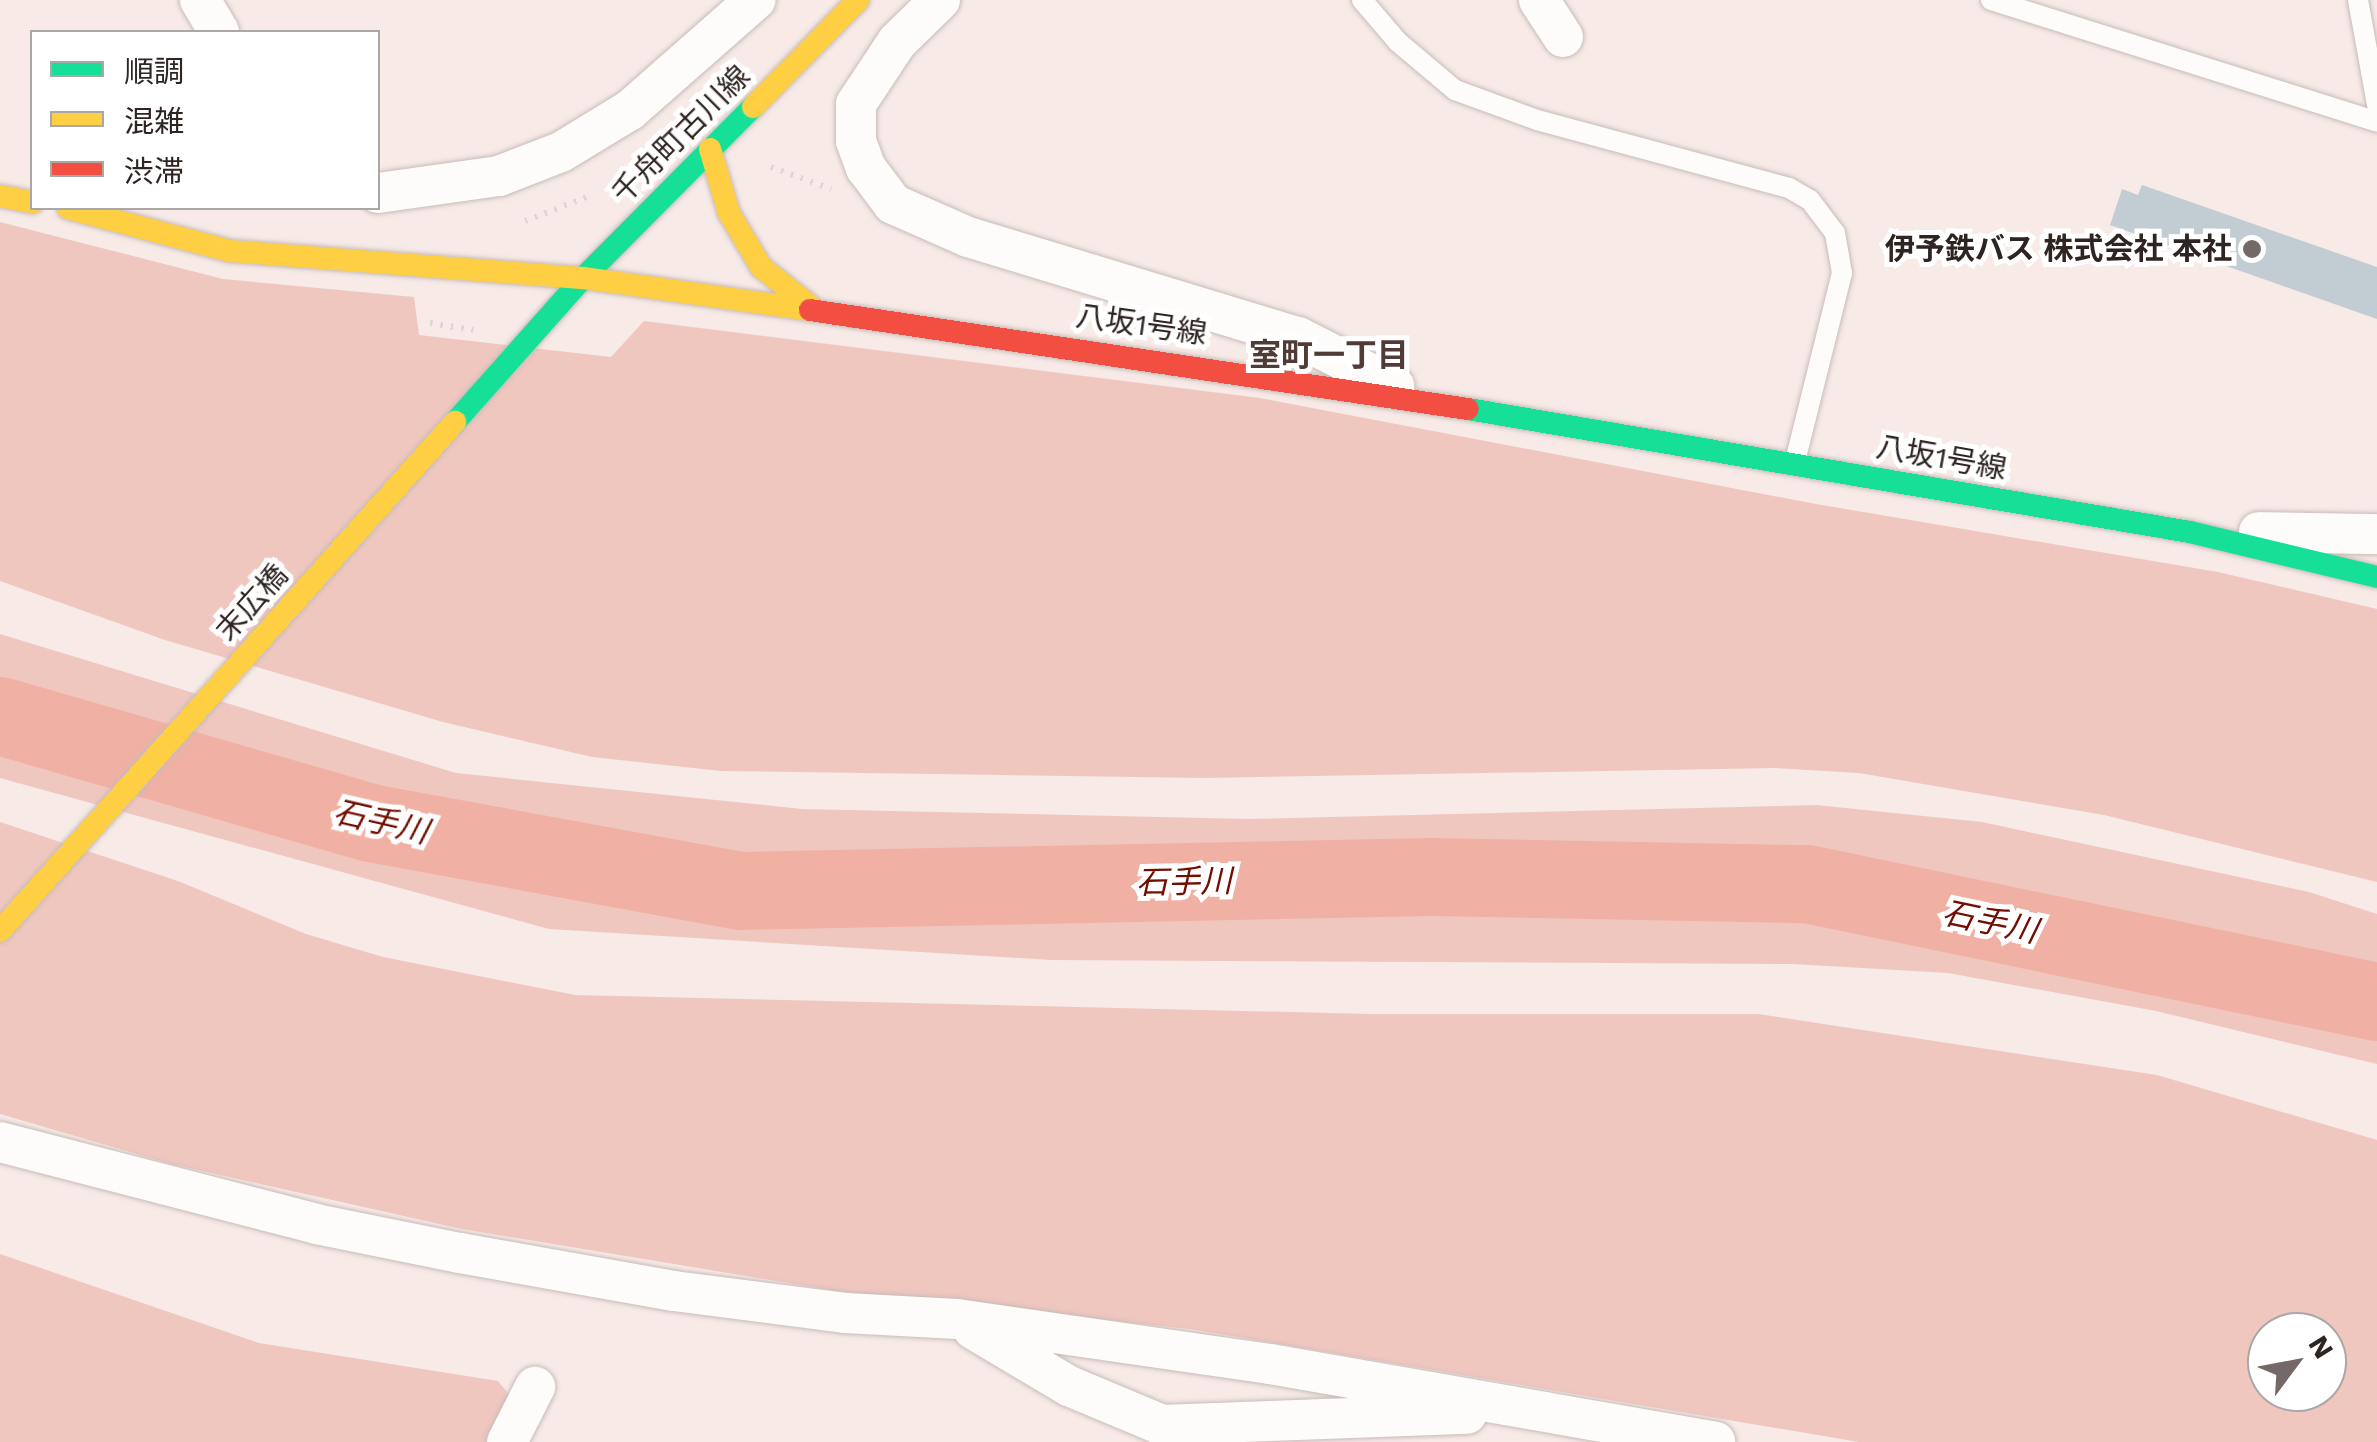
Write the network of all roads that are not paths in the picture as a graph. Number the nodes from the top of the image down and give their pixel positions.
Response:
1 (200, 0) edge
2 (756, 0) edge
3 (858, 0) edge
4 (940, 0) edge
5 (1362, 0) edge
6 (1540, 0) edge
7 (1992, 0) edge
8 (2358, 0) edge
9 (218, 30) edge
10 (1562, 37) dead end
11 (2377, 106) edge
12 (2377, 122) edge
13 (710, 149) junction
14 (380, 193) edge
15 (0, 196) edge
16 (30, 202) edge
17 (82, 210) edge
18 (583, 278) junction
19 (814, 309) junction
20 (549, 315) joint
21 (1420, 402) junction
22 (1794, 464) junction
23 (2190, 532) junction
24 (2377, 534) edge
25 (2377, 578) edge
26 (0, 930) edge
27 (0, 1142) edge
28 (956, 1319) junction
29 (535, 1388) dead end
30 (1556, 1411) junction
31 (1155, 1434) edge
32 (507, 1442) edge
33 (1205, 1442) edge
34 (1715, 1442) edge

1 - 9 street
2 - 14 street
3 - 13 street, 千舟町古川線
4 - 21 street
5 - 22 lane
6 - 10 street
7 - 12 lane
8 - 11 lane
13 - 18 street, 千舟町古川線
13 - 19 street
15 - 16 street
17 - 18 street, 八坂1号線
18 - 19 street, 八坂1号線
18 - 20 street, 千舟町古川線
19 - 21 street, 八坂1号線
20 - 26 street, 末広橋
21 - 22 street, 八坂1号線
22 - 23 street, 八坂1号線
23 - 24 street
23 - 25 street, 八坂1号線
27 - 28 street
28 - 30 street
28 - 31 street
29 - 32 street
30 - 31 street
30 - 34 street
31 - 33 street

